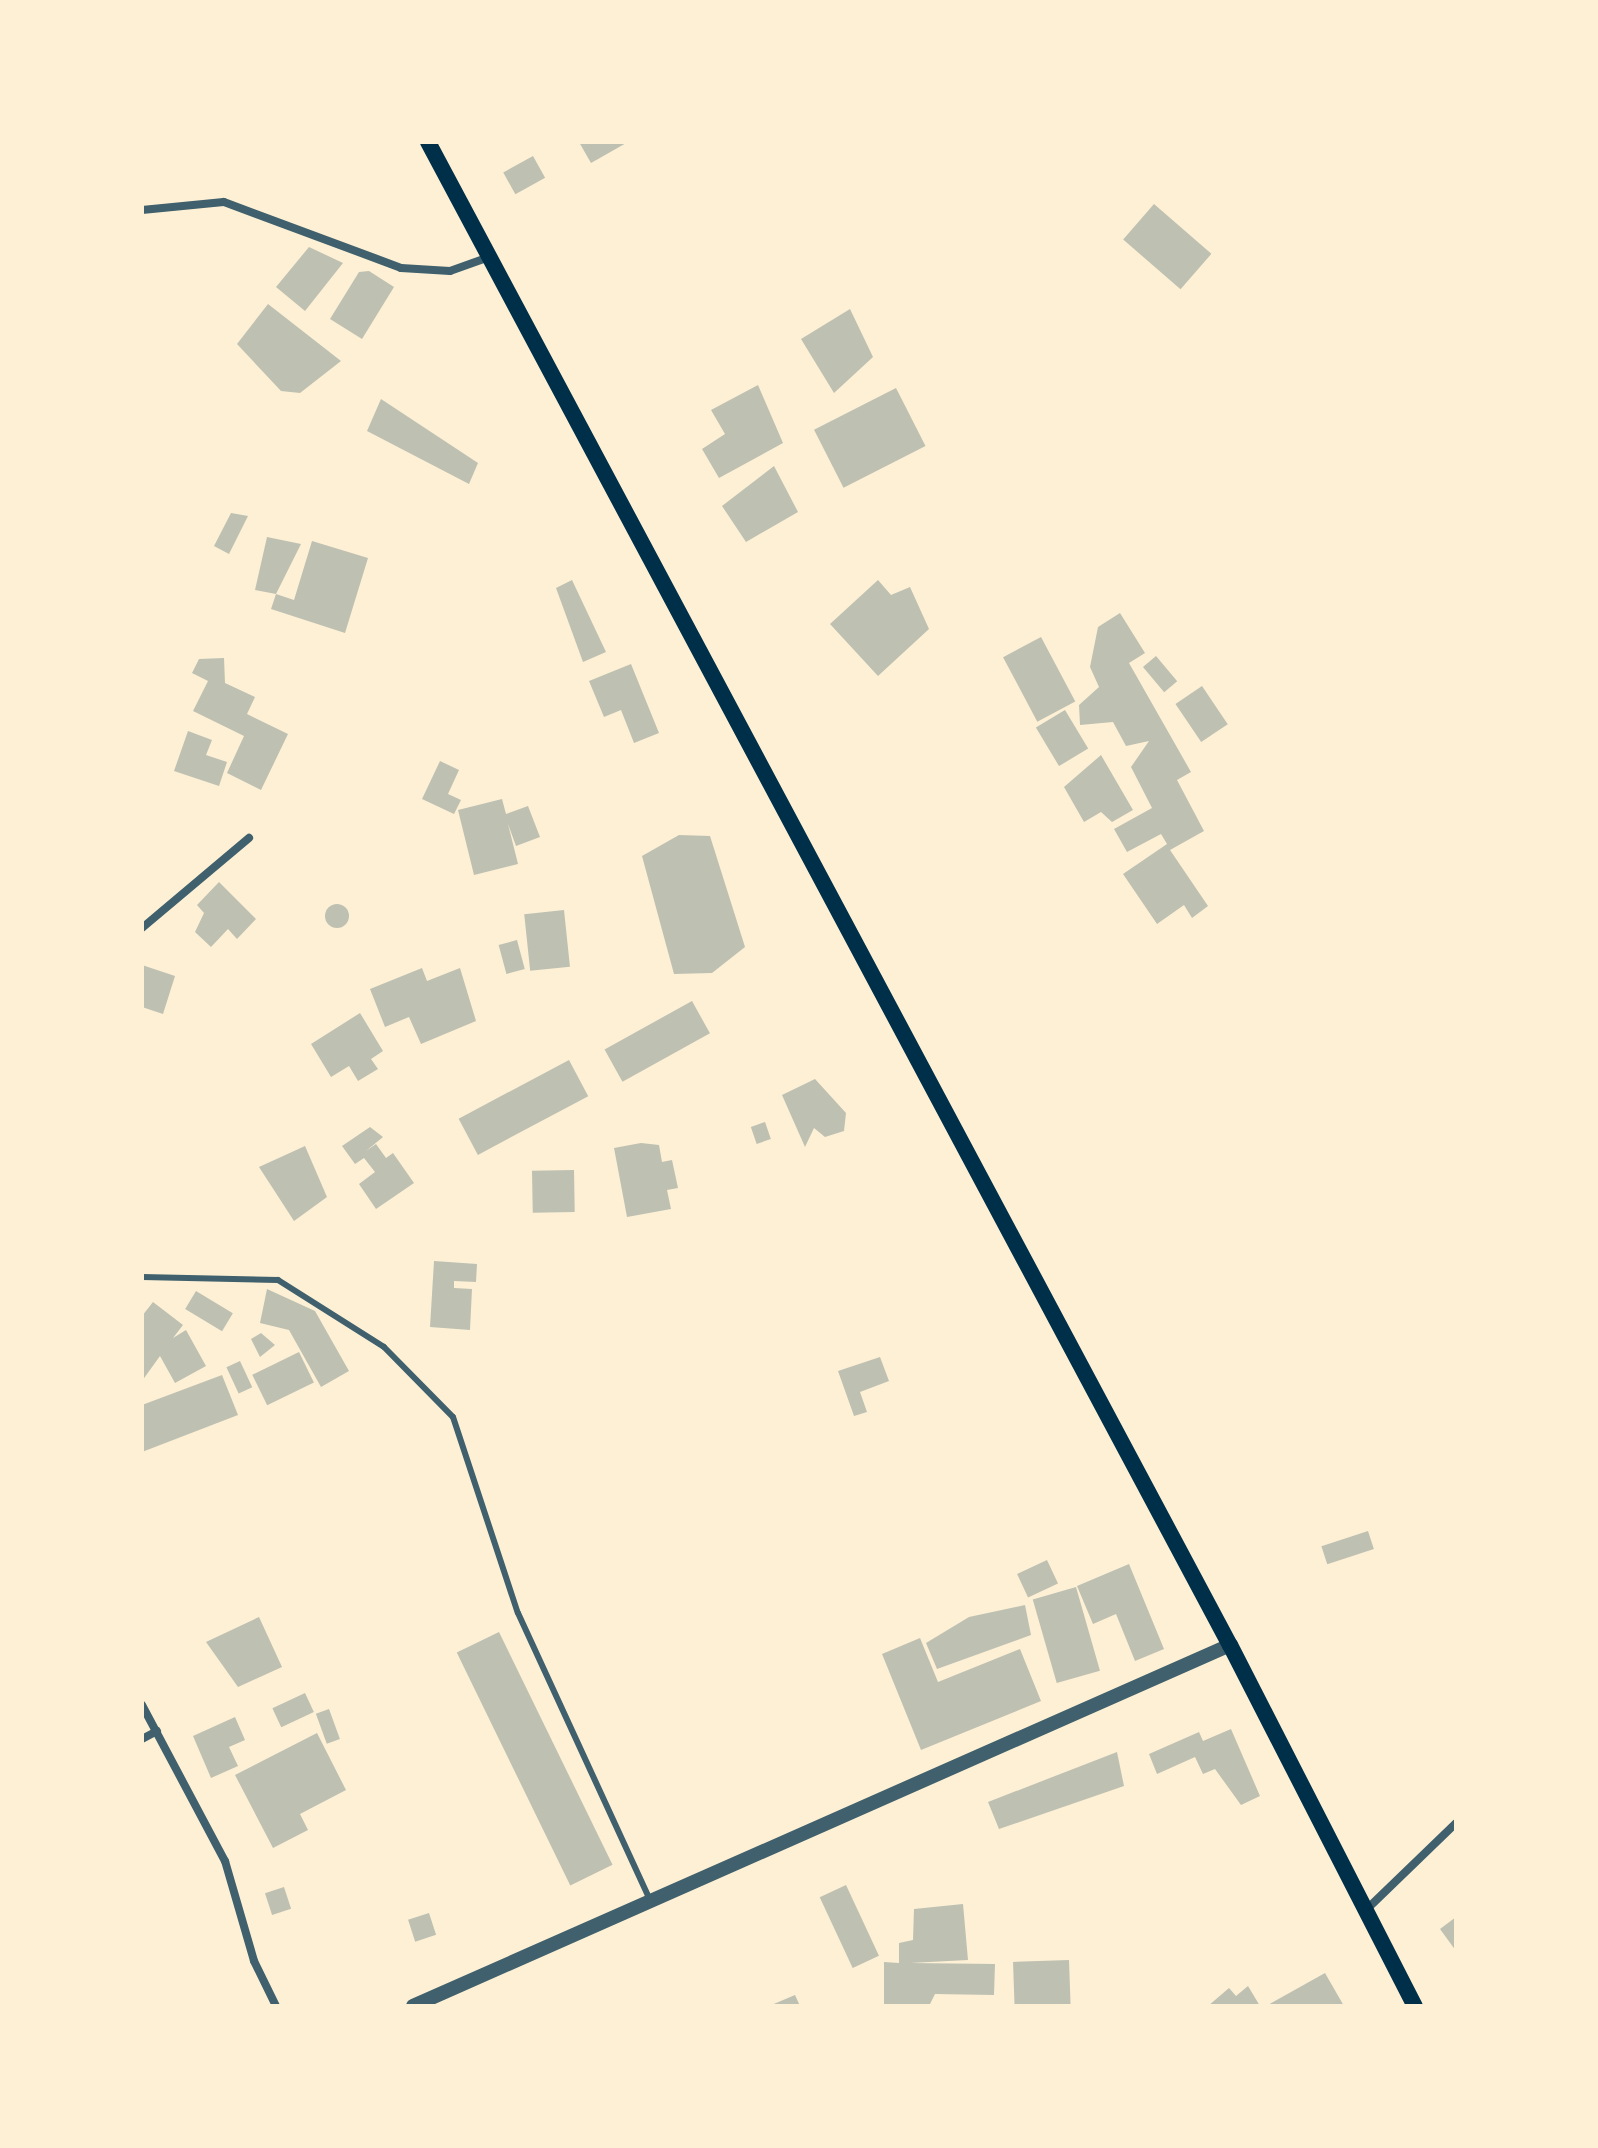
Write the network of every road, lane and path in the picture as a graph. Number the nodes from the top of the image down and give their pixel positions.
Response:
1 (428, 142) edge
2 (142, 210) edge
3 (489, 257) junction
4 (249, 838) dead end
5 (142, 928) edge
6 (142, 1277) edge
7 (1230, 1645) junction
8 (142, 1705) edge
9 (157, 1731) junction
10 (142, 1739) edge
11 (1456, 1823) edge
12 (649, 1898) junction
13 (1365, 1911) junction
14 (276, 2006) edge
15 (413, 2006) edge
16 (1415, 2006) edge

1 - 3 main road
2 - 3 street
3 - 7 main road
4 - 5 street
6 - 12 lane
7 - 12 street
7 - 13 main road
8 - 9 street
9 - 10 street
9 - 14 street
11 - 13 street
12 - 15 street
13 - 16 main road

